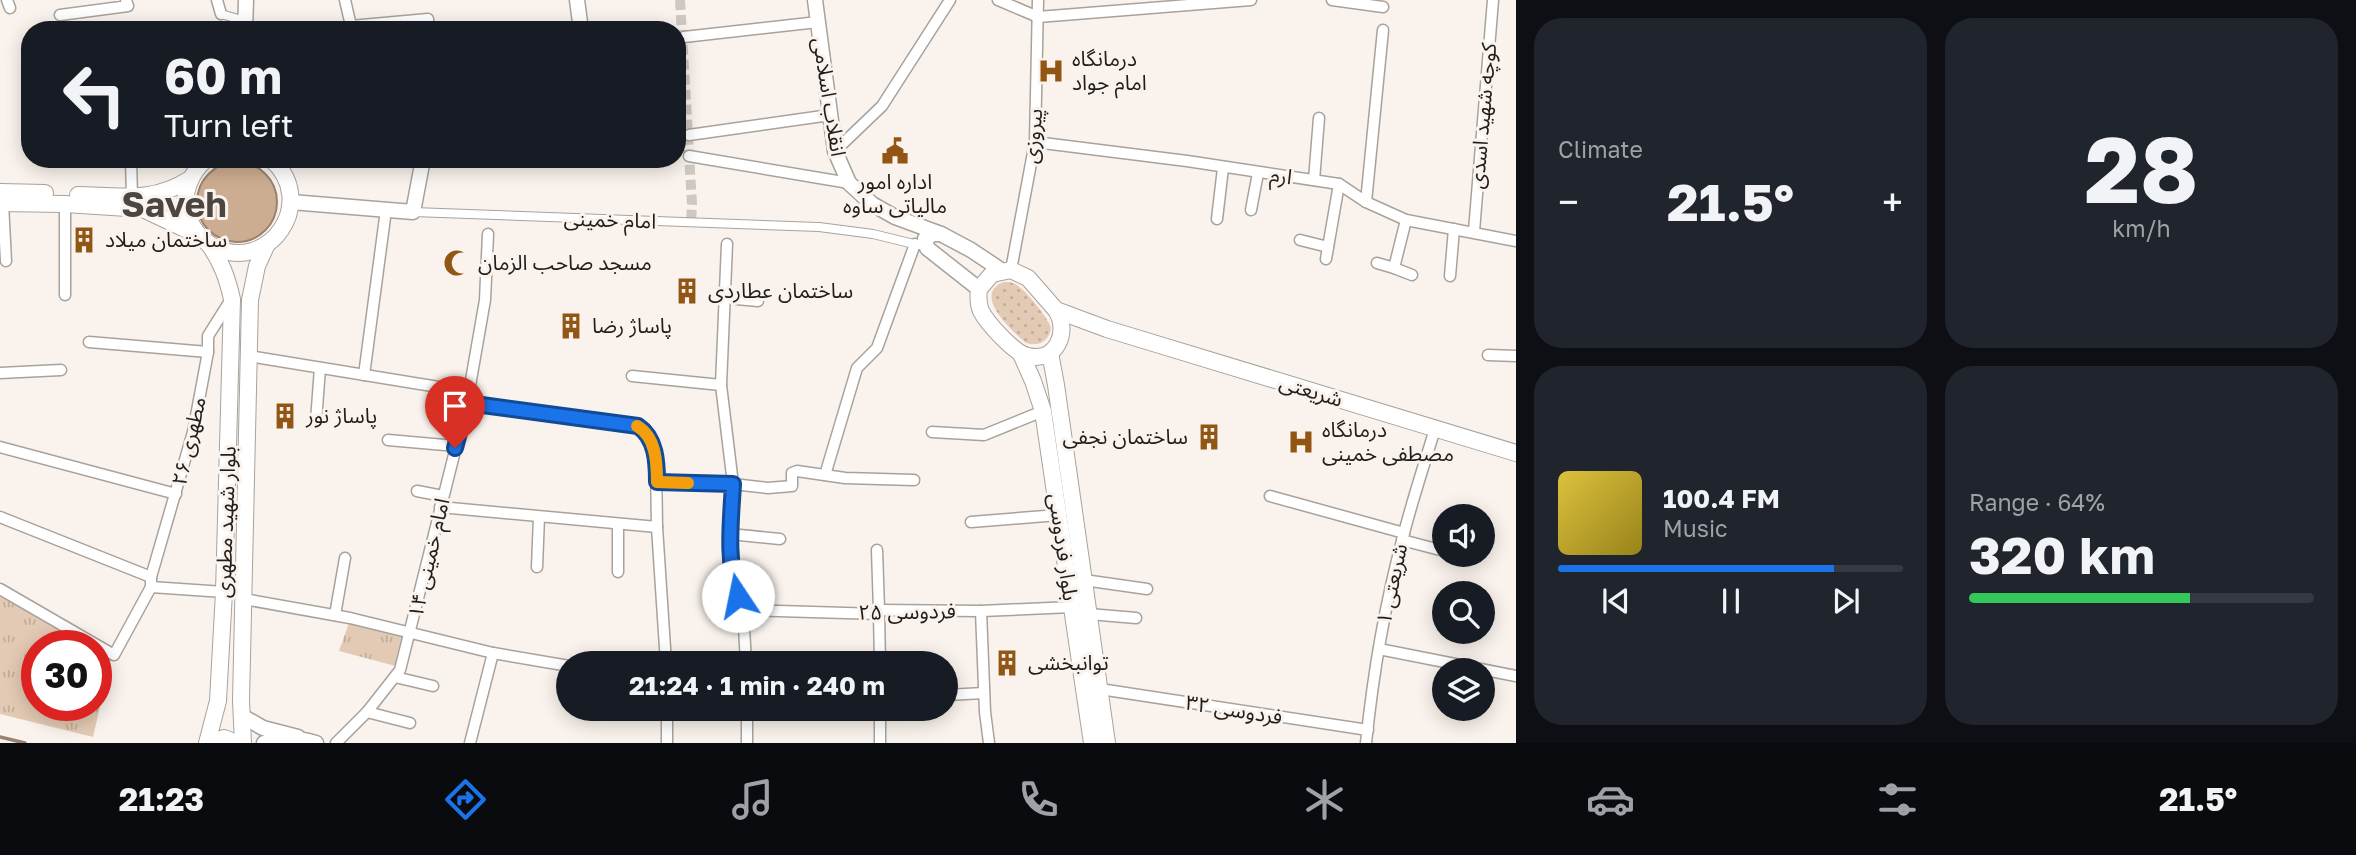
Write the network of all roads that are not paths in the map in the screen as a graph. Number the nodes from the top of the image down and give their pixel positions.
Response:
1 (126, 0) edge
2 (217, 0) edge
3 (246, 0) edge
4 (345, 0) edge
5 (577, 0) edge
6 (815, 0) edge
7 (950, 0) edge
8 (998, 0) edge
9 (1038, 0) edge
10 (1251, 0) edge
11 (1332, 0) edge
12 (1493, 0) edge
13 (1383, 7) dead end
14 (221, 14) joint
15 (60, 15) dead end
16 (1038, 17) junction
17 (236, 21) edge
18 (245, 21) edge
19 (350, 21) edge
20 (580, 21) edge
21 (818, 22) junction
22 (1383, 30) dead end
23 (686, 37) edge
24 (830, 115) junction
25 (1320, 118) dead end
26 (689, 135) dead end
27 (1035, 142) junction
28 (835, 151) junction
29 (689, 156) dead end
30 (131, 168) edge
31 (199, 168) edge
32 (278, 168) edge
33 (422, 168) edge
34 (1223, 168) junction
35 (1258, 173) junction
36 (190, 179) junction
37 (1314, 180) junction
38 (849, 183) junction
39 (1339, 184) junction
40 (1, 194) edge
41 (132, 197) junction
42 (291, 202) junction
43 (1366, 202) junction
44 (65, 204) junction
45 (386, 210) junction
46 (1251, 210) dead end
47 (413, 212) junction
48 (1217, 219) dead end
49 (1406, 220) junction
50 (1454, 229) junction
51 (1474, 231) junction
52 (488, 234) dead end
53 (941, 234) junction
54 (204, 240) junction
55 (1300, 240) dead end
56 (1516, 241) edge
57 (267, 244) junction
58 (727, 244) dead end
59 (921, 246) junction
60 (1328, 247) junction
61 (1326, 259) dead end
62 (6, 261) dead end
63 (1377, 263) dead end
64 (1394, 268) junction
65 (1006, 270) junction
66 (1412, 275) dead end
67 (1450, 276) dead end
68 (979, 289) junction
69 (65, 295) dead end
70 (726, 298) junction
71 (232, 299) junction
72 (758, 301) dead end
73 (1056, 310) junction
74 (1107, 329) junction
75 (1063, 331) junction
76 (89, 342) dead end
77 (208, 352) junction
78 (1049, 353) junction
79 (1020, 354) junction
80 (1488, 355) dead end
81 (249, 356) junction
82 (1516, 356) edge
83 (320, 368) junction
84 (61, 370) dead end
85 (0, 373) edge
86 (364, 375) junction
87 (632, 376) dead end
88 (721, 385) junction
89 (468, 397) junction
90 (1043, 411) junction
91 (316, 421) dead end
92 (1435, 429) junction
93 (932, 432) dead end
94 (388, 440) dead end
95 (456, 446) junction
96 (0, 447) edge
97 (1516, 453) edge
98 (825, 475) junction
99 (657, 480) junction
100 (914, 480) dead end
101 (733, 484) junction
102 (417, 491) dead end
103 (176, 494) junction
104 (1270, 496) dead end
105 (442, 501) junction
106 (1058, 515) junction
107 (0, 517) edge
108 (539, 517) junction
109 (971, 522) dead end
110 (618, 524) junction
111 (657, 527) junction
112 (730, 534) junction
113 (1403, 536) junction
114 (780, 539) dead end
115 (1432, 547) edge
116 (877, 550) dead end
117 (345, 558) dead end
118 (537, 566) dead end
119 (618, 572) dead end
120 (1084, 580) junction
121 (151, 582) junction
122 (0, 589) edge
123 (1147, 589) dead end
124 (224, 592) junction
125 (244, 599) junction
126 (1072, 607) junction
127 (743, 610) junction
128 (981, 611) junction
129 (879, 612) junction
130 (1089, 614) junction
131 (335, 615) junction
132 (1136, 618) dead end
133 (411, 633) junction
134 (1379, 649) junction
135 (665, 651) edge
136 (745, 651) edge
137 (880, 651) edge
138 (493, 653) junction
139 (556, 664) edge
140 (1516, 676) edge
141 (396, 677) junction
142 (433, 686) dead end
143 (1100, 689) junction
144 (984, 693) junction
145 (958, 694) edge
146 (367, 712) junction
147 (242, 716) junction
148 (667, 721) edge
149 (747, 721) edge
150 (880, 721) edge
151 (410, 723) dead end
152 (1368, 730) junction
153 (298, 737) junction
154 (209, 743) edge
155 (236, 743) edge
156 (243, 743) edge
157 (264, 743) edge
158 (316, 743) edge
159 (336, 743) edge
160 (470, 743) edge
161 (667, 743) edge
162 (747, 743) edge
163 (880, 743) edge
164 (989, 743) edge
165 (1092, 743) edge
166 (1107, 743) edge
167 (1366, 743) edge

1 - 15 street
2 - 14 street
3 - 18 street
4 - 19 street
5 - 20 street
6 - 21 street, انقلاب اسلامی
7 - 28 street
8 - 16 street
9 - 16 street, پیروزی
10 - 16 street
11 - 13 street
12 - 51 street, کوچه شهید اسدی
14 - 17 street
16 - 27 street, پیروزی
21 - 23 street
21 - 24 street, انقلاب اسلامی
22 - 43 street
24 - 26 street
24 - 28 street, انقلاب اسلامی
25 - 37 street
27 - 34 street, ارم
27 - 65 street, پیروزی
28 - 38 street, انقلاب اسلامی
29 - 38 street
30 - 41 street
31 - 36 main road
32 - 42 main road
33 - 47 street
34 - 35 street, ارم
34 - 48 street
35 - 37 street, ارم
35 - 46 street
36 - 41 main road
36 - 54 main road, بلوار شهید مطهری
37 - 39 street, ارم
38 - 53 street, انقلاب اسلامی
39 - 43 street, ارم
39 - 60 street
40 - 41 main road
40 - 44 main road
40 - 62 street
42 - 45 street, امام خمینی
42 - 57 main road, بلوار شهید مطهری
43 - 49 street, ارم
44 - 54 main road
44 - 69 street
45 - 47 street, امام خمینی
45 - 86 street
47 - 59 street, امام خمینی
49 - 50 street, ارم
49 - 64 street
50 - 51 street, ارم
50 - 67 street
51 - 56 street, ارم
52 - 89 street, امام خمینی ۱۴
53 - 59 street
53 - 65 street, انقلاب اسلامی
54 - 57 main road
54 - 71 main road, بلوار شهید مطهری
55 - 60 street
57 - 81 main road, بلوار شهید مطهری
58 - 70 street
59 - 68 street
59 - 98 street
60 - 61 street
63 - 64 street
64 - 66 street
65 - 68 main road
65 - 73 main road
68 - 79 main road
70 - 72 street
70 - 88 street
71 - 77 street, مطهری ۲۶
71 - 124 main road, بلوار شهید مطهری
73 - 74 main road, شریعتی
73 - 75 main road
74 - 75 main road, شریعتی
74 - 92 main road, شریعتی
75 - 78 main road
76 - 77 street
77 - 103 street, مطهری ۲۶
78 - 79 main road
78 - 120 main road, بلوار فردوسی
79 - 90 main road, بلوار فردوسی
80 - 82 street
81 - 83 street
81 - 125 main road, بلوار شهید مطهری
83 - 86 street
83 - 91 street
84 - 85 street
86 - 89 street
87 - 88 street
88 - 101 street
89 - 95 street, امام خمینی ۱۴
89 - 99 street
90 - 93 street
90 - 106 main road, بلوار فردوسی
92 - 97 main road, شریعتی
92 - 113 street, شریعتی ۱
94 - 95 street
95 - 105 street, امام خمینی ۱۴
96 - 103 street
98 - 100 street
98 - 101 street
99 - 101 street
99 - 111 street
101 - 112 street
102 - 105 street
103 - 121 street, مطهری ۲۶
104 - 113 street
105 - 108 street
105 - 133 street, امام خمینی ۱۴
106 - 109 street
106 - 126 main road, بلوار فردوسی
107 - 121 street
108 - 110 street
108 - 118 street
110 - 111 street
110 - 119 street
111 - 135 street
112 - 114 street
112 - 127 street
113 - 115 street
113 - 134 street, شریعتی ۱
116 - 129 street
117 - 131 street
120 - 123 street
120 - 130 main road, بلوار فردوسی
121 - 122 street, مطهری ۲۶
121 - 124 street
124 - 154 main road, بلوار شهید مطهری
125 - 131 street
125 - 147 main road, بلوار شهید مطهری
126 - 128 street, فردوسی ۲۵
126 - 165 main road, بلوار فردوسی
127 - 129 street, فردوسی ۲۵
127 - 136 street
128 - 129 street, فردوسی ۲۵
128 - 144 street
129 - 137 street
130 - 132 street
130 - 143 main road, بلوار فردوسی
131 - 133 street
133 - 138 street
133 - 141 street, امام خمینی ۱۴
134 - 140 street
134 - 152 street, شریعتی ۱
138 - 139 street
138 - 160 street
141 - 142 street
141 - 146 street
143 - 152 street, فردوسی ۳۲
143 - 166 main road, بلوار فردوسی
144 - 145 street
144 - 164 street
146 - 151 street
146 - 159 street
147 - 153 street
147 - 156 main road, بلوار شهید مطهری
148 - 161 street
149 - 162 street
150 - 163 street
152 - 167 street, شریعتی ۱
153 - 157 street
153 - 158 street
154 - 155 main road

